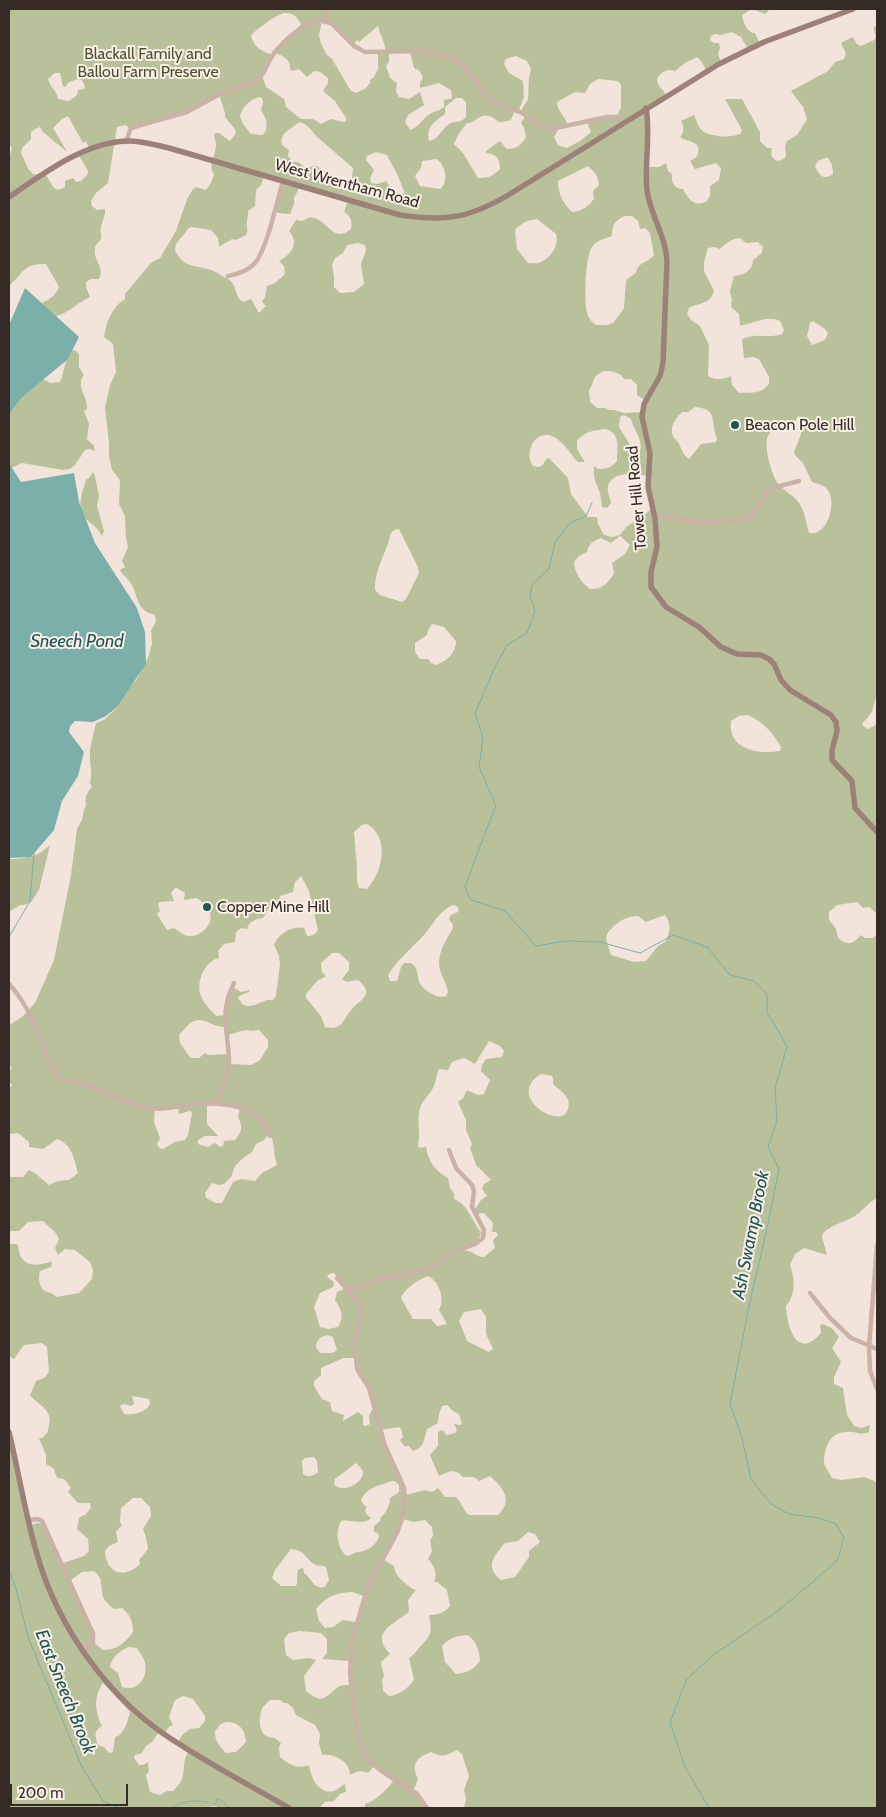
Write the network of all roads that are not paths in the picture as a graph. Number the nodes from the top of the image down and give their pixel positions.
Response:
1 (326, 9) edge
2 (853, 9) edge
3 (325, 21) junction
4 (646, 108) junction
5 (624, 122) junction
6 (126, 142) junction
7 (283, 181) junction
8 (9, 197) edge
9 (228, 276) dead end
10 (799, 481) dead end
11 (654, 514) junction
12 (877, 832) edge
13 (234, 983) dead end
14 (9, 984) edge
15 (214, 1104) junction
16 (270, 1136) dead end
17 (449, 1150) dead end
18 (877, 1245) edge
19 (337, 1278) dead end
20 (344, 1289) junction
21 (810, 1294) dead end
22 (869, 1347) junction
23 (877, 1349) edge
24 (877, 1389) edge
25 (9, 1432) edge
26 (29, 1520) junction
27 (84, 1650) junction
28 (288, 1808) edge
29 (427, 1808) edge

1 - 3 street
2 - 4 street, West Wrentham Road
3 - 5 street
3 - 6 street
4 - 5 street, West Wrentham Road
4 - 11 street, Tower Hill Road
5 - 7 street, West Wrentham Road
6 - 7 street, West Wrentham Road
6 - 8 street, West Wrentham Road
7 - 9 street
10 - 11 street
11 - 12 street, Tower Hill Road
13 - 15 street
14 - 15 street
15 - 16 street
17 - 20 street
18 - 22 street
19 - 20 street
20 - 29 street
21 - 22 street
22 - 23 street
22 - 24 street
25 - 26 street
26 - 27 street
26 - 27 street
27 - 28 street

